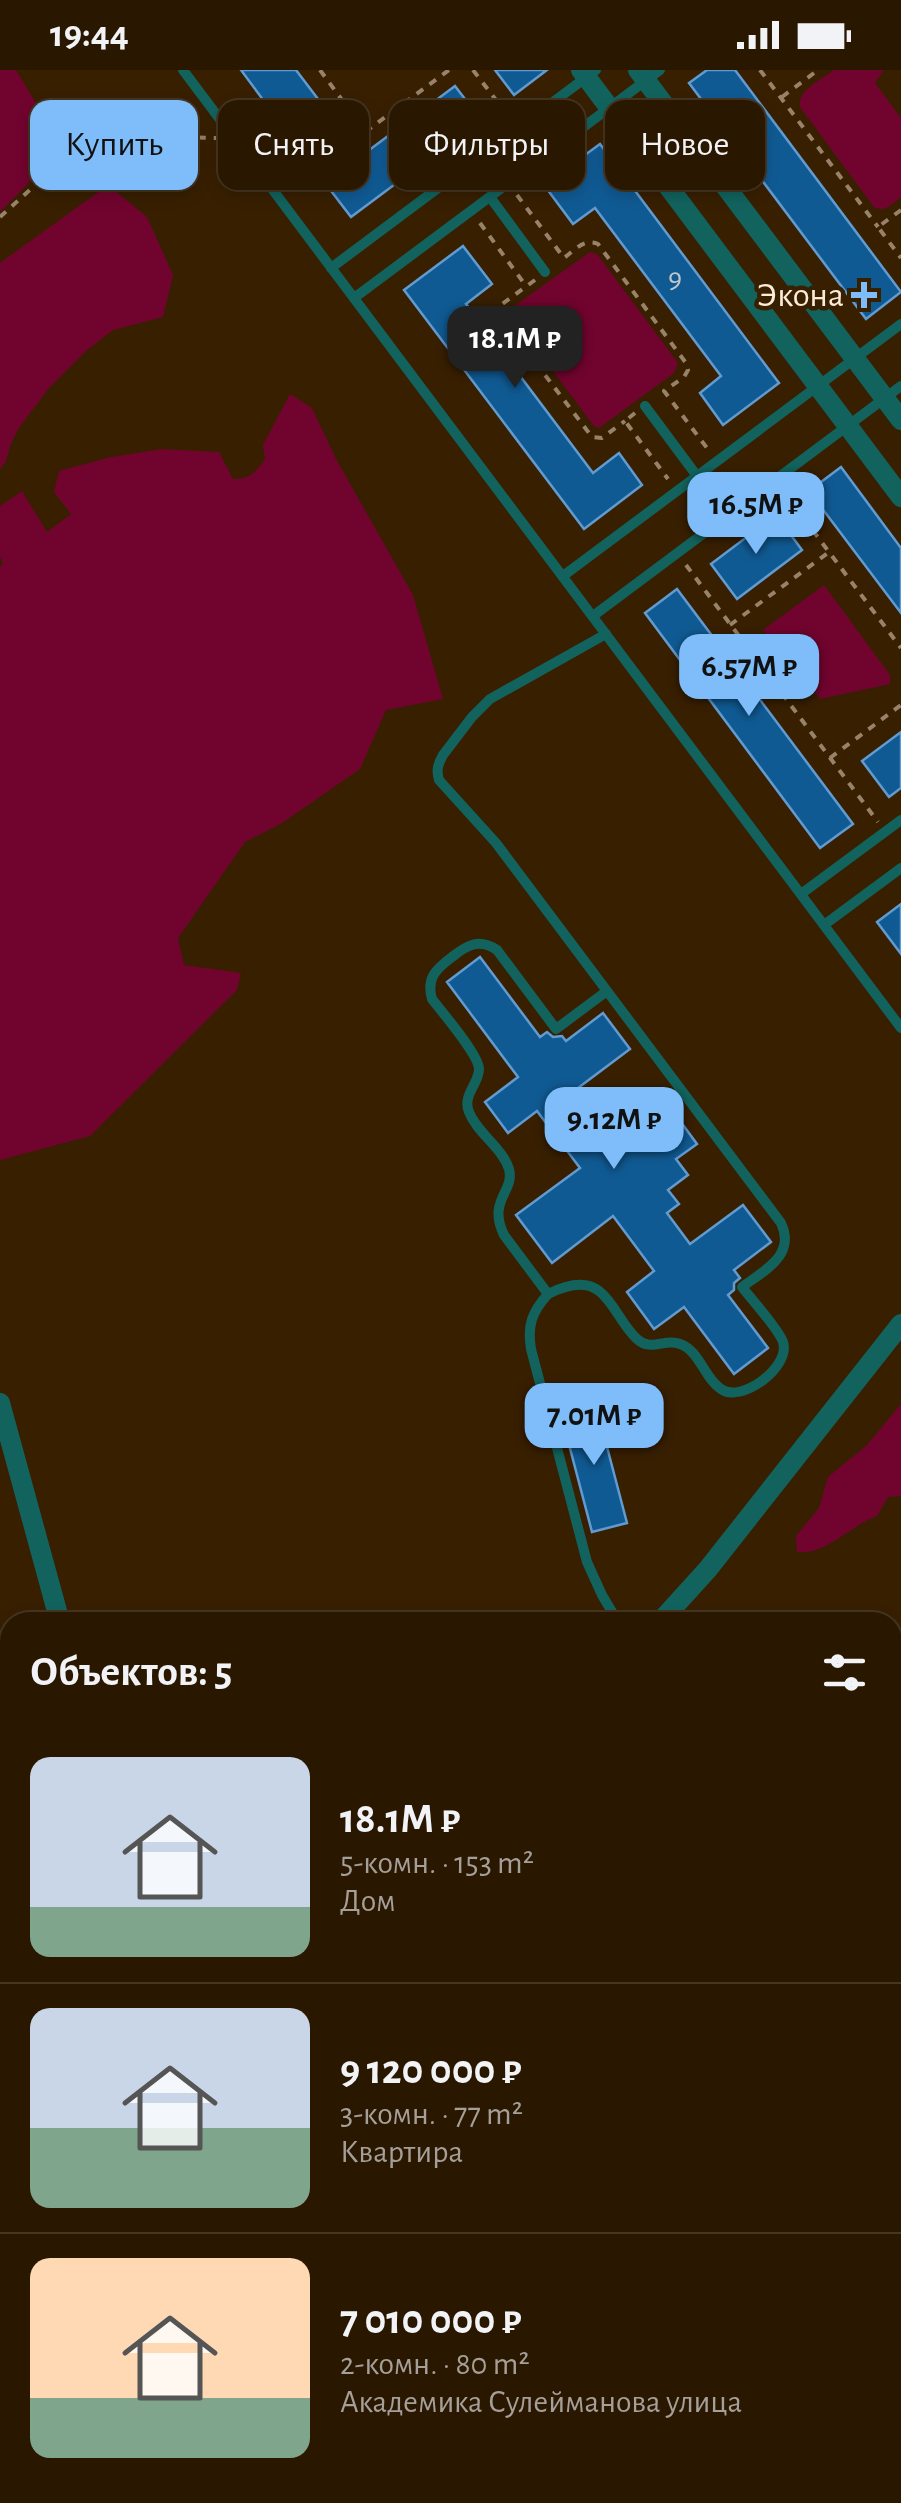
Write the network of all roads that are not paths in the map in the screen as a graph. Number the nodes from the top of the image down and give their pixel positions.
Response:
1 (183, 70) edge
2 (588, 72) edge
3 (648, 73) edge
4 (605, 100) edge
5 (619, 100) edge
6 (605, 112) edge
7 (671, 190) edge
8 (490, 197) junction
9 (332, 268) junction
10 (546, 272) road end
11 (354, 298) junction
12 (901, 324) edge
13 (855, 358) junction
14 (818, 386) junction
15 (893, 392) edge
16 (645, 406) dead end
17 (901, 420) edge
18 (848, 426) junction
19 (697, 476) junction
20 (901, 496) edge
21 (563, 576) junction
22 (593, 616) junction
23 (606, 634) junction
24 (901, 820) edge
25 (901, 868) edge
26 (801, 894) junction
27 (824, 925) junction
28 (607, 990) junction
29 (901, 1028) edge
30 (548, 1294) junction
31 (901, 1324) edge
32 (0, 1402) edge
33 (57, 1612) edge
34 (612, 1612) edge
35 (669, 1612) edge

1 - 9 lane
2 - 4 street
2 - 9 lane
3 - 5 lane
3 - 13 street
6 - 8 lane
7 - 14 street
8 - 10 lane
8 - 11 lane
9 - 11 lane
11 - 21 lane
12 - 13 lane
13 - 14 lane
13 - 15 street
14 - 18 street
14 - 19 lane
15 - 17 street
15 - 18 lane
16 - 19 lane
18 - 20 street
18 - 22 lane
19 - 21 lane
21 - 22 lane
22 - 23 lane
23 - 26 lane
23 - 28 lane
24 - 26 lane
25 - 27 lane
26 - 27 lane
27 - 29 lane
28 - 30 lane
28 - 30 lane
30 - 34 lane
31 - 35 street
32 - 33 street

